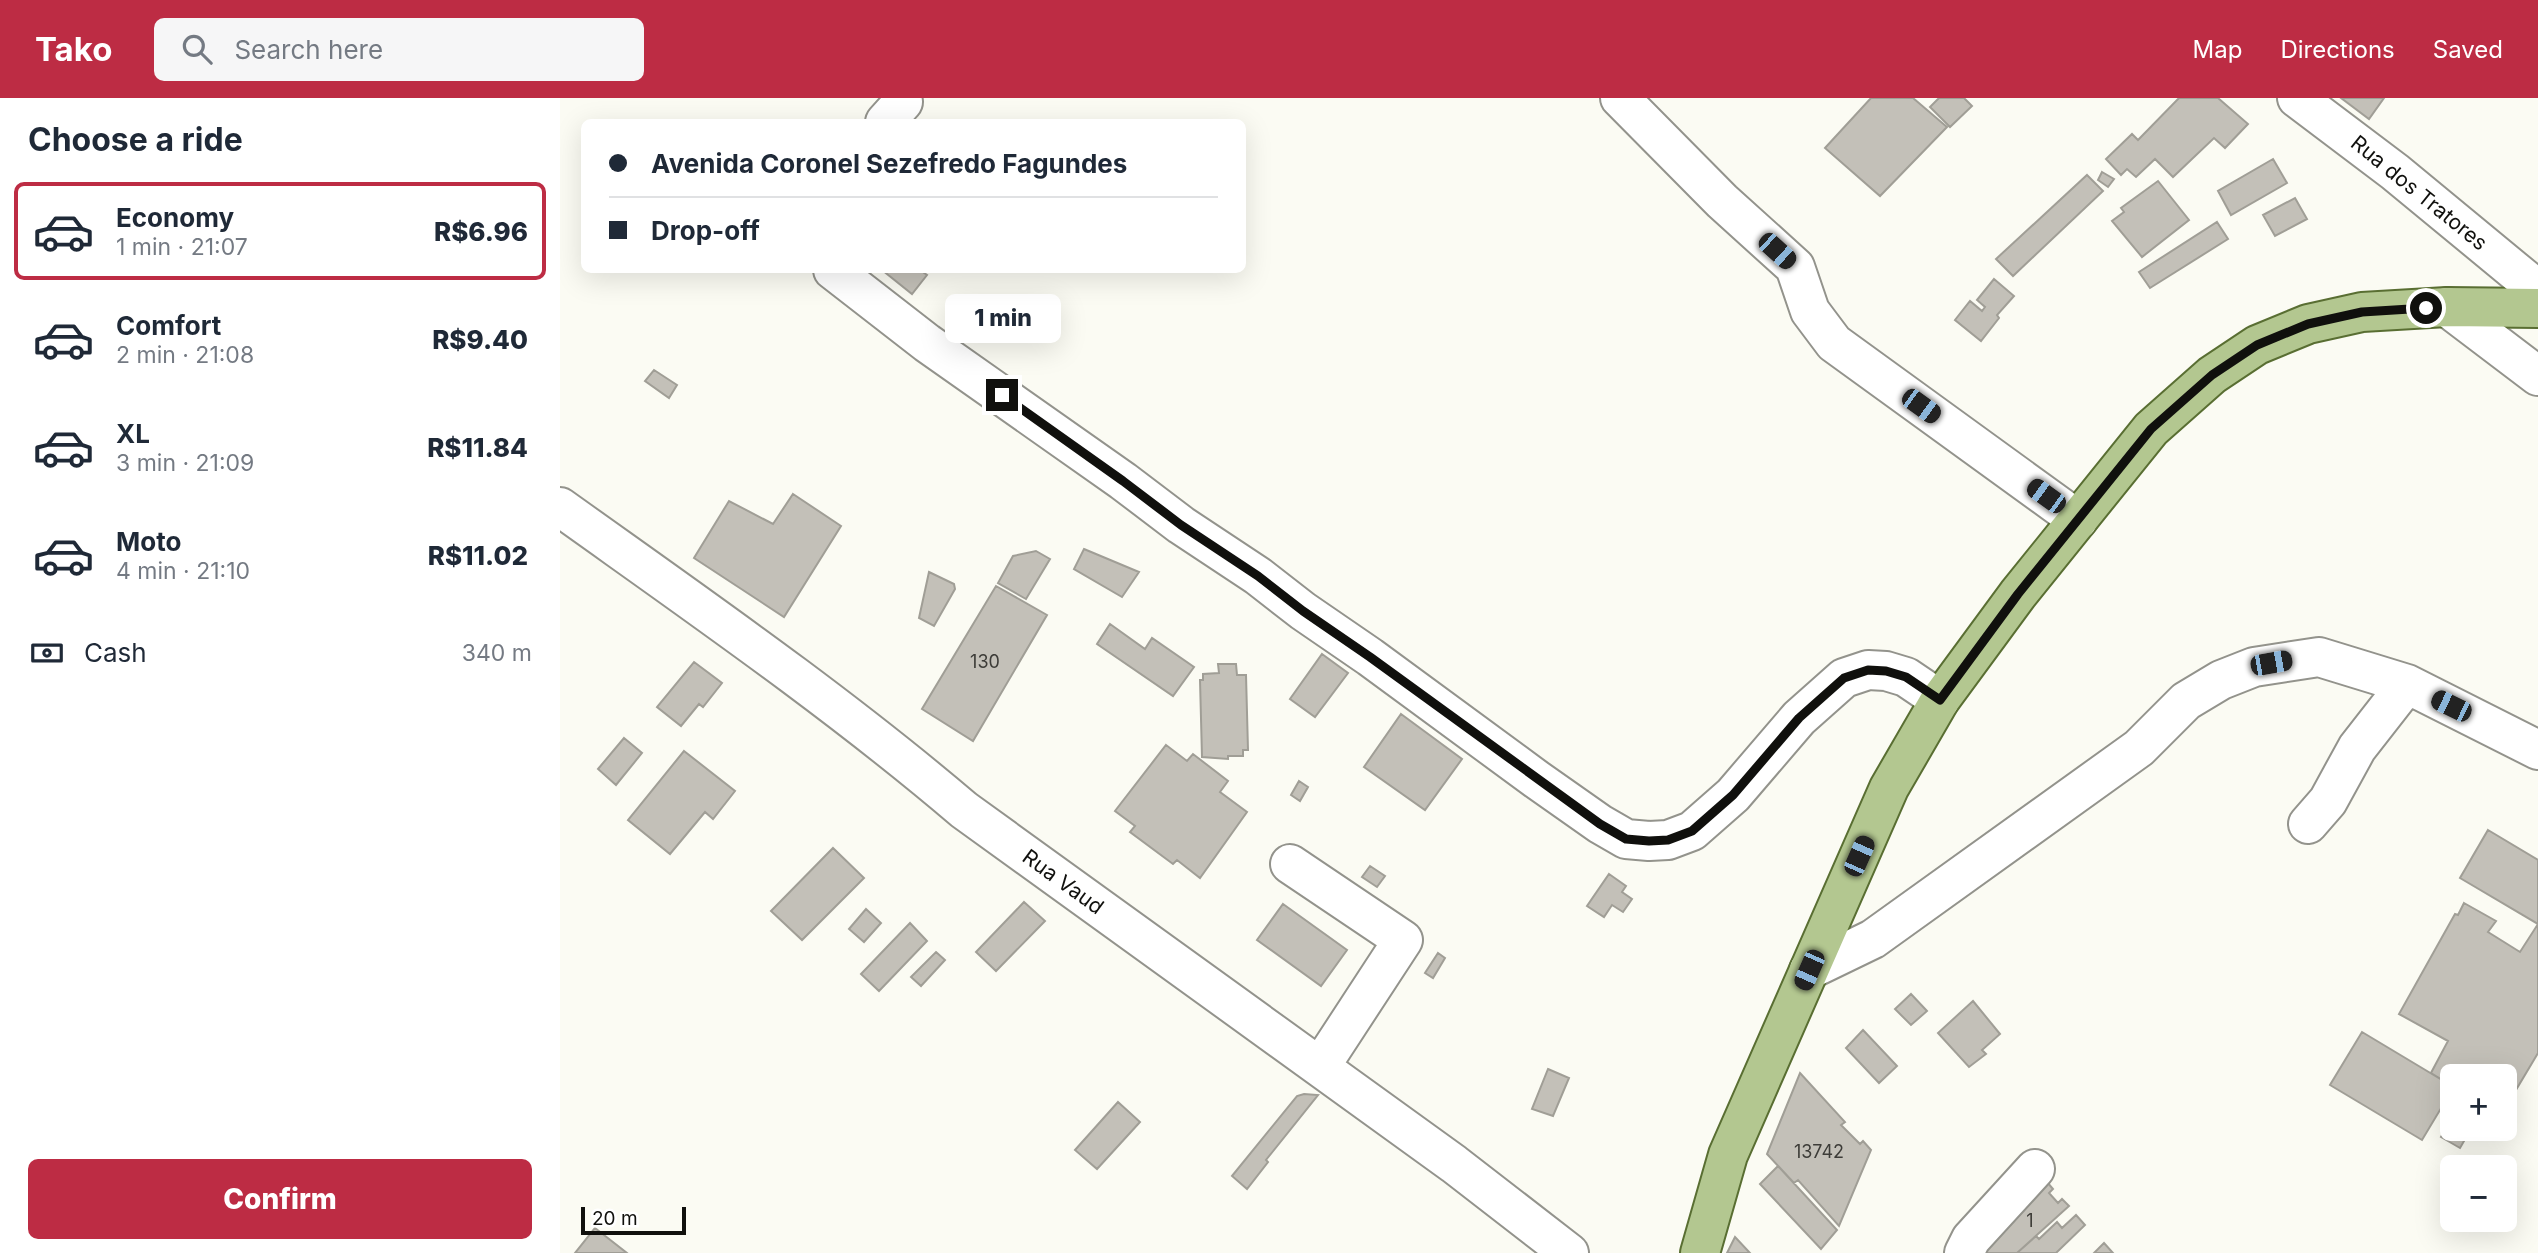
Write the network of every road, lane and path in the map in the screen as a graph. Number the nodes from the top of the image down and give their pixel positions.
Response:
1 (1620, 98) edge
2 (2297, 98) edge
3 (836, 273) edge
4 (2538, 290) edge
5 (2446, 307) junction
6 (2538, 308) edge
7 (2538, 376) edge
8 (560, 507) edge
9 (2078, 520) junction
10 (2407, 684) junction
11 (1940, 700) junction
12 (2538, 750) edge
13 (2308, 824) dead end
14 (1290, 864) dead end
15 (1809, 970) junction
16 (1320, 1068) junction
17 (2035, 1169) dead end
18 (1569, 1253) edge
19 (1700, 1253) edge
20 (1964, 1253) edge

1 - 9 street
2 - 4 street, Rua dos Tratores
3 - 11 street
5 - 6 main road
5 - 7 street
5 - 9 main road
8 - 16 street, Rua Vaud
9 - 11 main road
10 - 12 street
10 - 13 street
10 - 15 street
11 - 15 main road
14 - 16 street
15 - 19 main road
16 - 18 street, Rua Vaud
17 - 20 street

